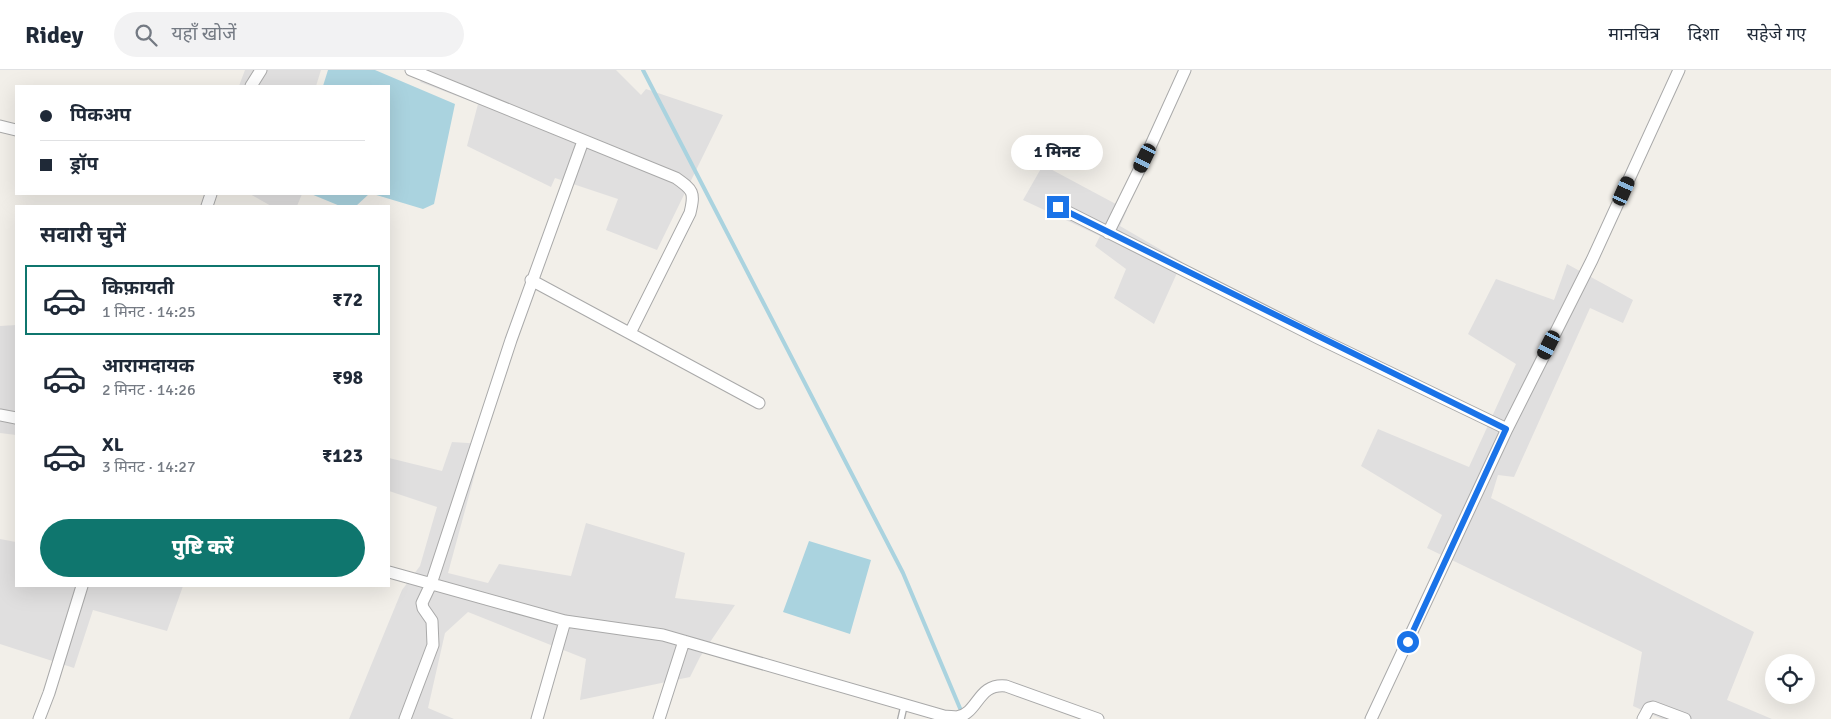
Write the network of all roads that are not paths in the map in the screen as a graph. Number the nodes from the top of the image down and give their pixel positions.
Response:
1 (261, 70) edge
2 (411, 70) edge
3 (1185, 70) edge
4 (1679, 70) edge
5 (252, 85) edge
6 (0, 126) edge
7 (15, 130) edge
8 (583, 141) junction
9 (1058, 207) dead end
10 (1108, 233) junction
11 (531, 280) junction
12 (630, 333) junction
13 (759, 403) dead end
14 (0, 415) edge
15 (15, 418) edge
16 (1506, 429) junction
17 (390, 572) edge
18 (431, 584) junction
19 (82, 587) edge
20 (565, 620) junction
21 (684, 641) junction
22 (904, 706) junction
23 (39, 719) edge
24 (405, 719) edge
25 (537, 719) edge
26 (659, 719) edge
27 (901, 719) edge
28 (1098, 719) edge
29 (1371, 719) edge
30 (1643, 719) edge
31 (1685, 719) edge

1 - 5 street
2 - 8 street
3 - 10 street
4 - 16 street
6 - 7 street
8 - 11 street
8 - 12 street
9 - 10 street
10 - 16 street
11 - 12 street
11 - 18 street
12 - 13 street
14 - 15 street
16 - 29 street
17 - 18 street
18 - 20 street
18 - 24 street
19 - 23 street
20 - 21 street
20 - 25 street
21 - 22 street
21 - 26 street
22 - 27 lane
22 - 28 street
30 - 31 street

